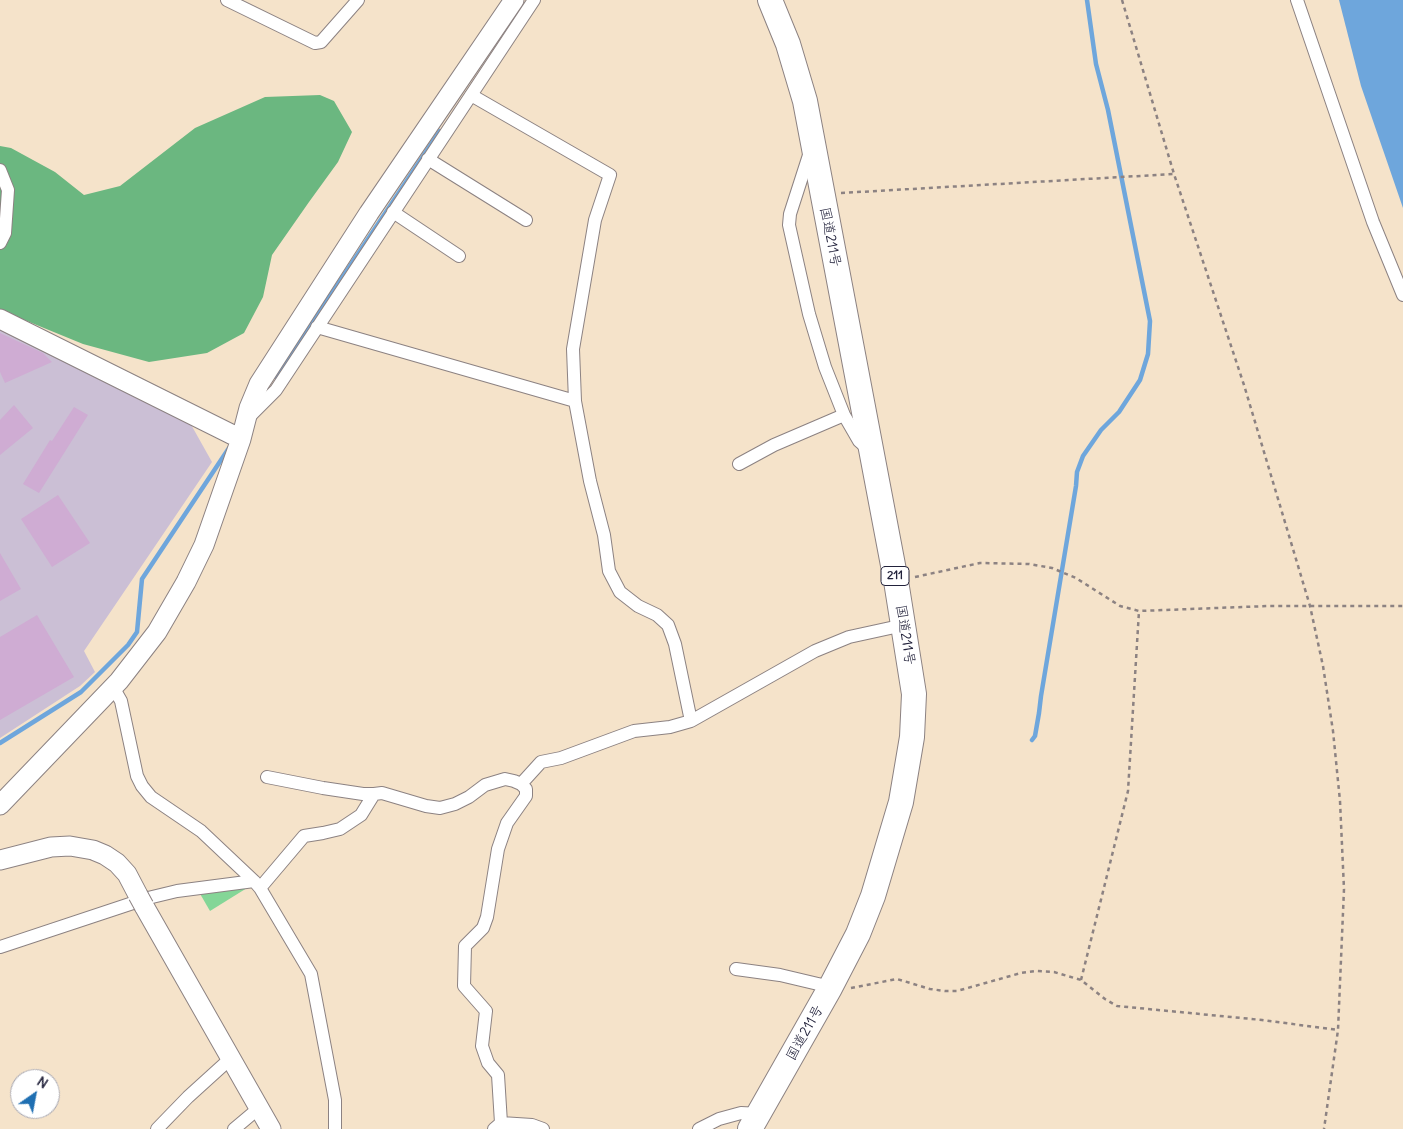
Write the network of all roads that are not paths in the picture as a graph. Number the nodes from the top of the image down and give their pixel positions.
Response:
1 (227, 0) edge
2 (358, 0) edge
3 (534, 0) edge
4 (770, 0) edge
5 (1297, 0) edge
6 (508, 2) edge
7 (471, 95) junction
8 (813, 145) junction
9 (428, 159) junction
10 (0, 170) edge
11 (393, 212) junction
12 (526, 220) dead end
13 (0, 243) edge
14 (459, 256) dead end
15 (1403, 295) edge
16 (0, 319) edge
17 (317, 327) junction
18 (575, 401) junction
19 (844, 415) junction
20 (246, 420) junction
21 (241, 439) junction
22 (872, 452) junction
23 (739, 464) dead end
24 (904, 625) junction
25 (113, 687) junction
26 (690, 721) junction
27 (267, 778) dead end
28 (521, 784) junction
29 (374, 794) junction
30 (0, 805) edge
31 (0, 860) edge
32 (257, 884) junction
33 (0, 947) edge
34 (736, 969) dead end
35 (830, 988) junction
36 (231, 1058) junction
37 (259, 1108) junction
38 (755, 1121) edge
39 (497, 1126) edge
40 (157, 1129) edge
41 (234, 1129) edge
42 (271, 1129) edge
43 (335, 1129) edge
44 (543, 1129) edge
45 (699, 1129) edge

1 - 2 street
3 - 7 street
4 - 8 highway, 国道211号 / 211
5 - 15 street
6 - 20 street
7 - 9 street
7 - 18 street
8 - 19 street
8 - 22 highway, 国道211号 / 211
9 - 11 street
9 - 12 street
10 - 13 street
11 - 14 street
11 - 17 street
16 - 21 street
17 - 18 street
17 - 20 street
18 - 26 street
19 - 22 street
19 - 23 street
20 - 21 street
21 - 25 street
22 - 24 highway, 国道211号 / 211
24 - 26 street
24 - 35 highway, 国道211号 / 211
25 - 30 street
25 - 32 street
26 - 28 street
27 - 29 street
28 - 29 street
28 - 39 street
29 - 32 street
31 - 36 street
32 - 33 street
32 - 43 street
34 - 35 street
35 - 38 highway, 国道211号 / 211
36 - 37 street
36 - 40 street
37 - 41 street
37 - 42 street
38 - 45 street
39 - 44 street

